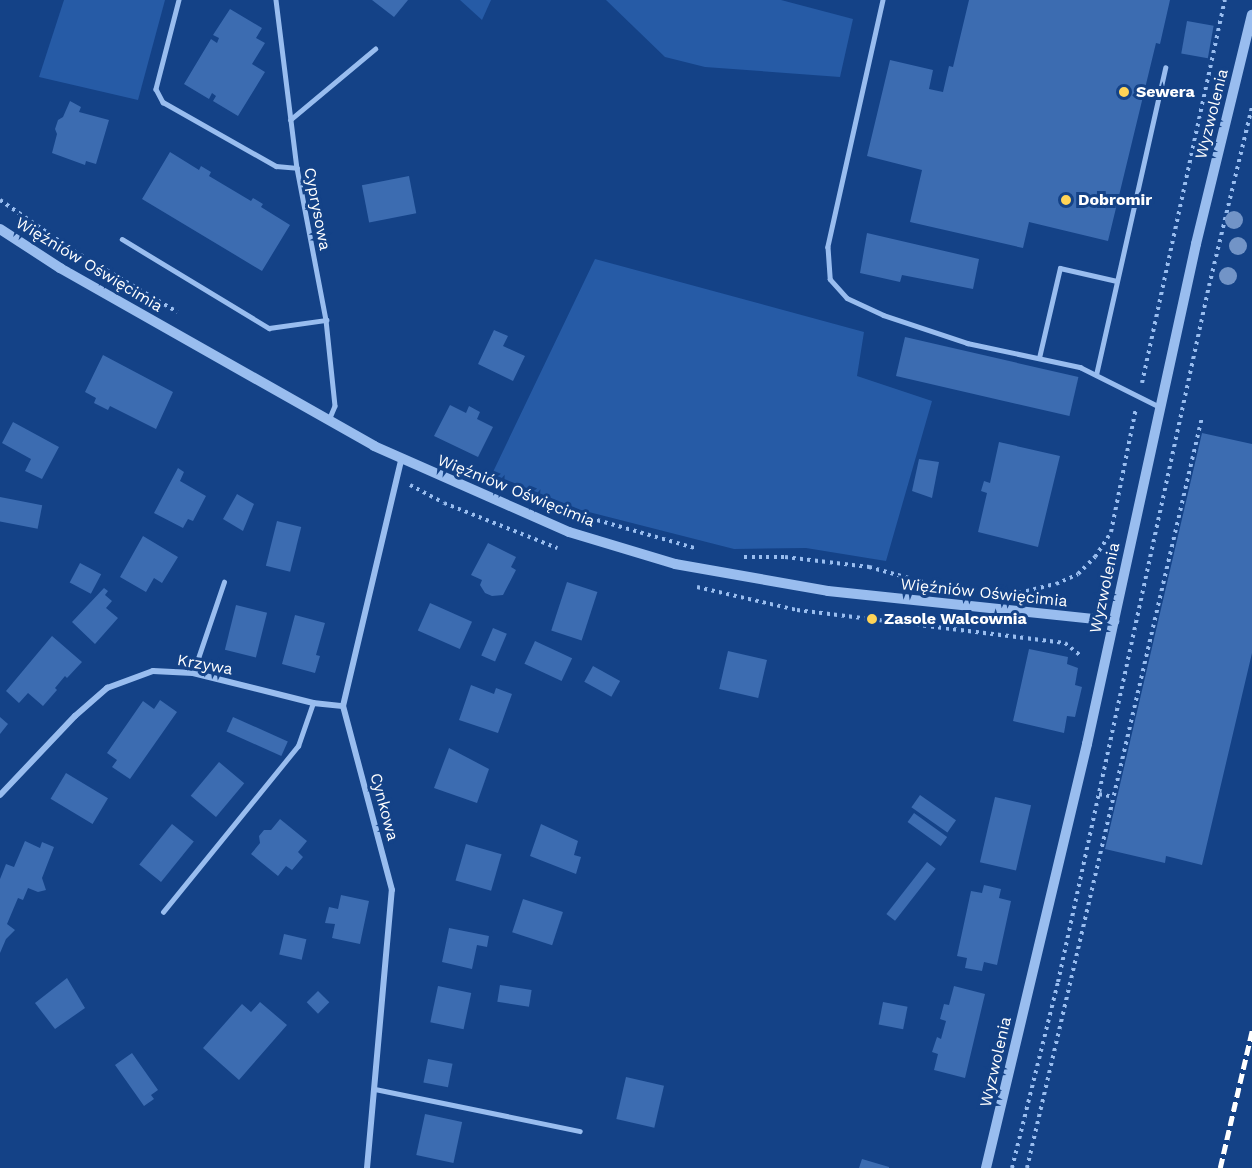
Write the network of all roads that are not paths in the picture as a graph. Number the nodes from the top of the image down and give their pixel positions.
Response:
1 (179, 0) edge
2 (276, 0) edge
3 (883, 0) edge
4 (1252, 15) edge
5 (375, 49) dead end
6 (1165, 68) dead end
7 (290, 120) junction
8 (297, 168) junction
9 (0, 229) edge
10 (123, 239) dead end
11 (1118, 281) junction
12 (326, 320) junction
13 (1039, 358) junction
14 (1096, 375) junction
15 (1160, 407) junction
16 (328, 422) junction
17 (401, 460) junction
18 (224, 582) dead end
19 (1114, 621) junction
20 (193, 673) junction
21 (313, 703) junction
22 (343, 706) junction
23 (0, 795) edge
24 (163, 912) dead end
25 (375, 1089) junction
26 (580, 1131) dead end
27 (367, 1168) edge
28 (986, 1168) edge

1 - 8 lane
2 - 7 lane, Cyprysowa
3 - 13 lane
4 - 15 street, Wyzwolenia
5 - 7 lane
6 - 11 lane
7 - 8 lane, Cyprysowa
8 - 12 lane, Cyprysowa
9 - 16 street, Więźniów Oświęcimia
10 - 12 lane
11 - 13 lane
11 - 14 lane
12 - 16 lane, Cyprysowa
13 - 14 lane
14 - 15 lane
15 - 19 street, Wyzwolenia
16 - 17 street, Więźniów Oświęcimia
17 - 19 street, Więźniów Oświęcimia
17 - 22 street, Cynkowa
18 - 20 lane
19 - 28 street, Wyzwolenia
20 - 21 street, Krzywa
20 - 23 street, Krzywa
21 - 22 street, Krzywa
21 - 24 lane
22 - 25 street, Cynkowa
25 - 26 lane
25 - 27 street, Cynkowa

